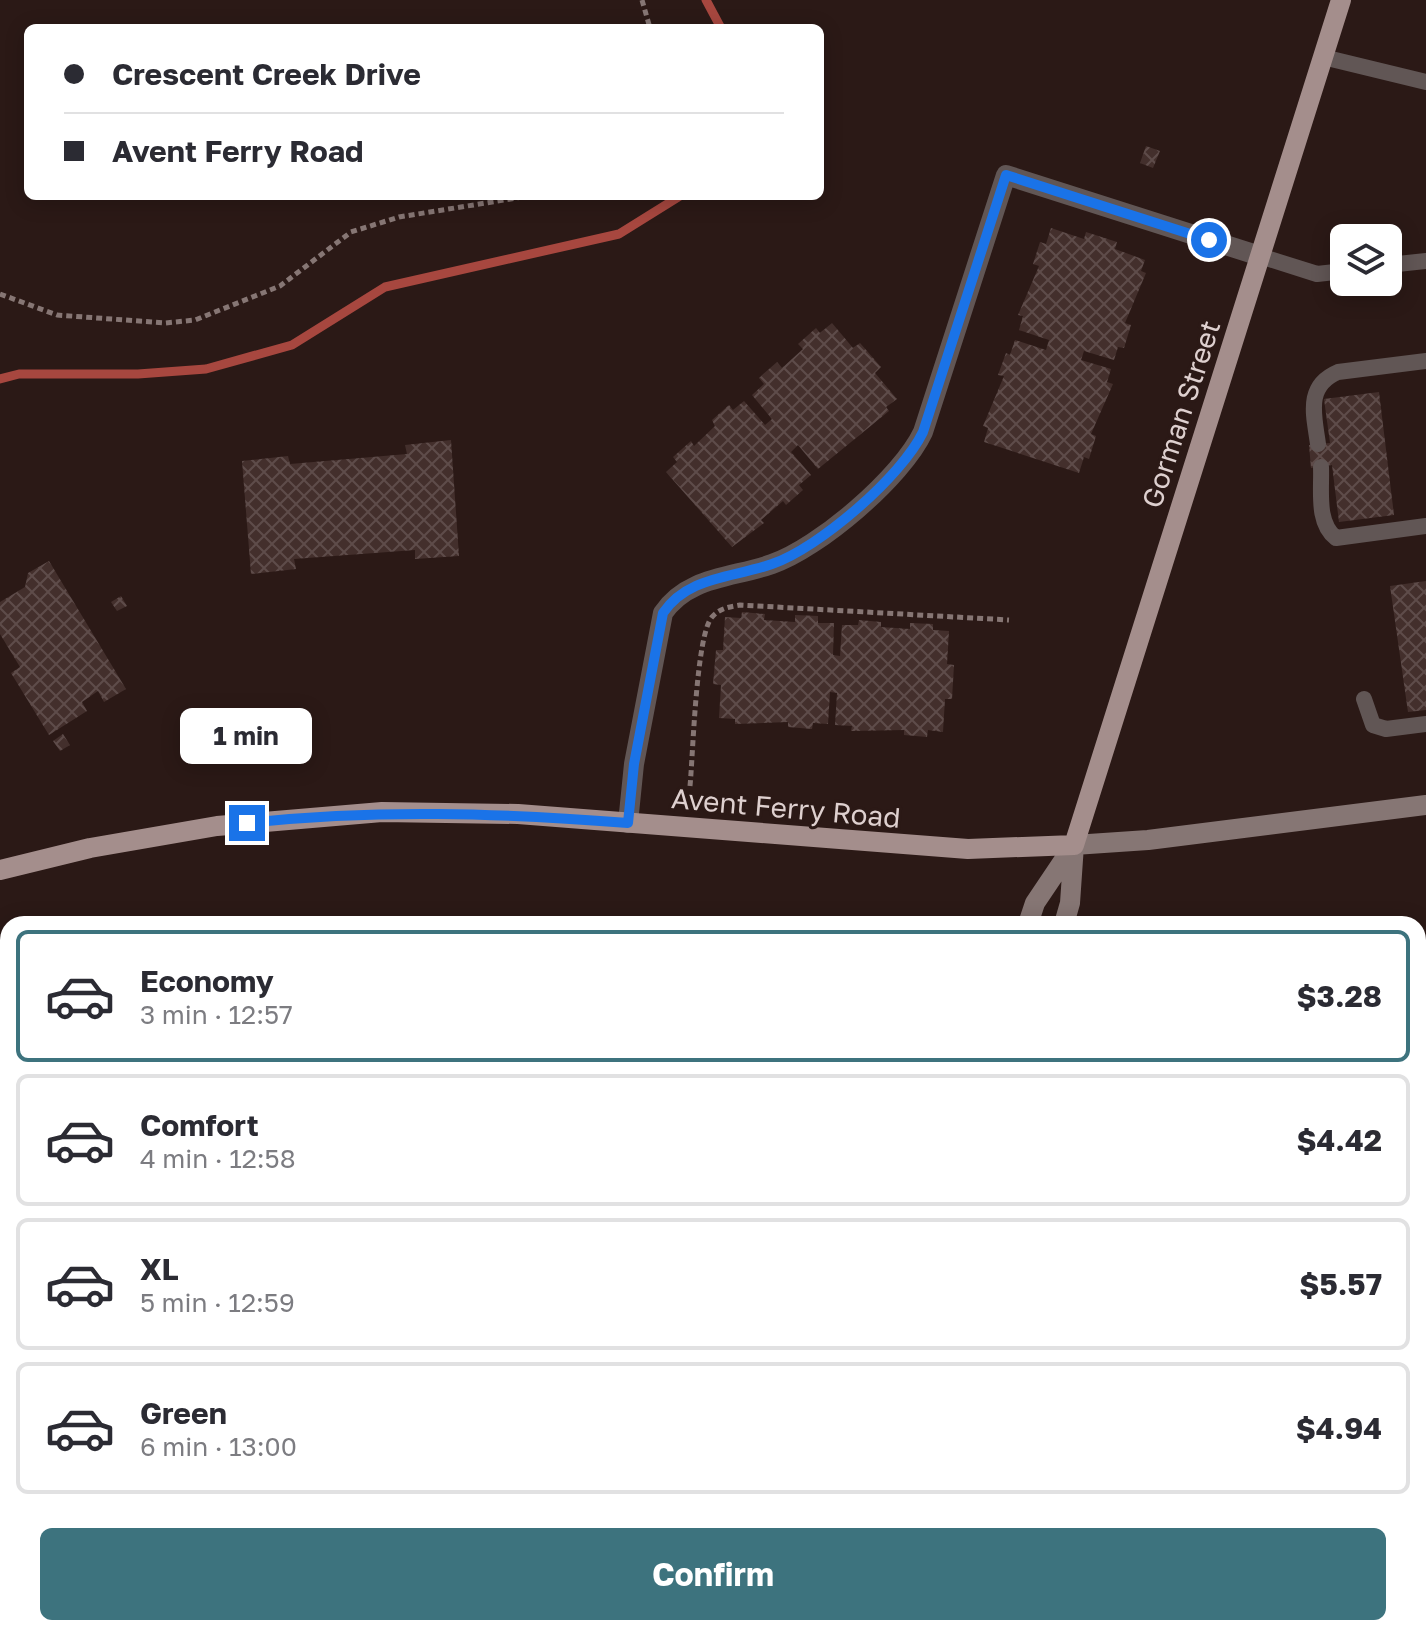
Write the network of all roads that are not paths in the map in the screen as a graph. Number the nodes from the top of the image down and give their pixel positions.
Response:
1 (1341, 0) edge
2 (1323, 57) junction
3 (1426, 82) edge
4 (1260, 256) junction
5 (1426, 261) edge
6 (1402, 264) edge
7 (1330, 273) edge
8 (1426, 361) edge
9 (1318, 444) dead end
10 (1321, 467) dead end
11 (1426, 526) edge
12 (1364, 699) dead end
13 (1426, 724) edge
14 (1426, 805) edge
15 (628, 823) junction
16 (1074, 845) junction
17 (0, 870) edge
18 (1031, 916) edge
19 (1066, 916) edge

1 - 2 main road, Gorman Street
2 - 3 lane
2 - 4 main road, Gorman Street
4 - 7 lane
4 - 15 street
4 - 16 main road, Gorman Street
5 - 6 lane
8 - 9 lane
10 - 11 lane
12 - 13 lane
14 - 16 main road, Avent Ferry Road
15 - 16 main road, Avent Ferry Road
15 - 17 main road, Avent Ferry Road
16 - 18 main road, Gorman Street
16 - 19 main road, Gorman Street

